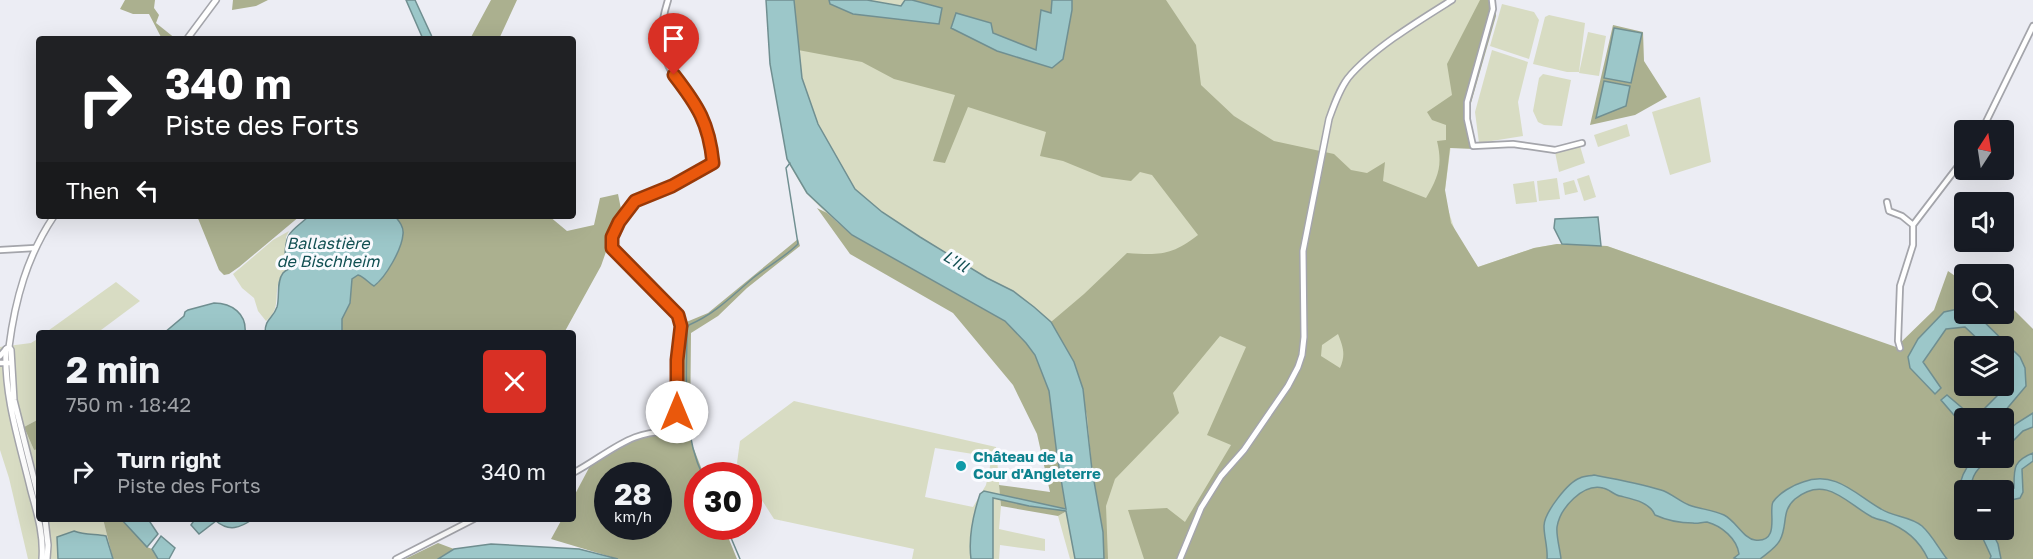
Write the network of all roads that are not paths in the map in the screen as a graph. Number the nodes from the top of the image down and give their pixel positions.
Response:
1 (216, 0) edge
2 (669, 0) edge
3 (1452, 0) edge
4 (1492, 0) edge
5 (2033, 26) edge
6 (189, 36) edge
7 (1987, 120) edge
8 (1582, 143) dead end
9 (1954, 171) edge
10 (1887, 202) dead end
11 (52, 219) edge
12 (1913, 225) junction
13 (35, 248) junction
14 (0, 250) edge
15 (7, 348) junction
16 (1900, 348) dead end
17 (4, 361) edge
18 (576, 471) edge
19 (36, 487) edge
20 (36, 511) edge
21 (39, 522) edge
22 (45, 522) edge
23 (468, 522) edge
24 (42, 559) edge
25 (47, 559) edge
26 (396, 559) edge
27 (1180, 559) edge

1 - 6 main road
2 - 18 street
3 - 27 main road
4 - 8 street
5 - 7 street
9 - 12 street
10 - 12 street
11 - 13 main road
12 - 16 street
13 - 14 street
13 - 15 main road
15 - 17 main road
15 - 17 street
17 - 19 main road
17 - 20 main road
21 - 24 main road
22 - 25 main road
23 - 26 street

